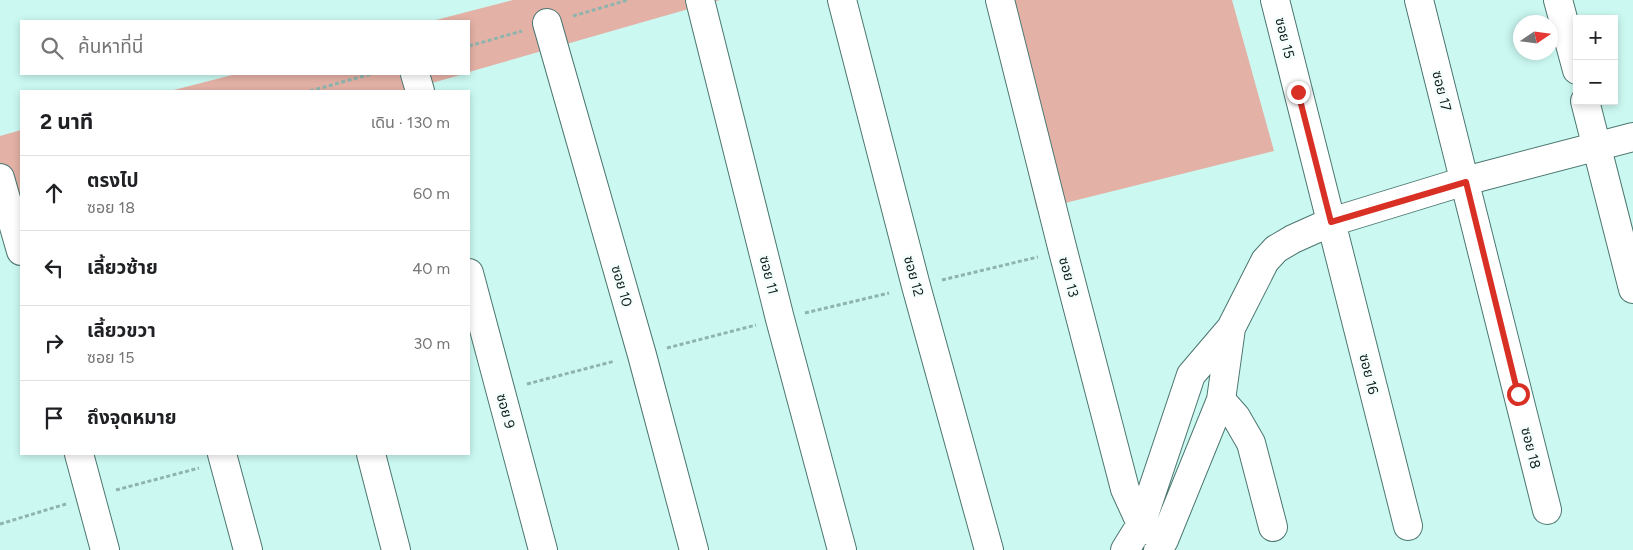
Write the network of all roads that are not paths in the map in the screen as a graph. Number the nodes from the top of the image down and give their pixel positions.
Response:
1 (700, 0) edge
2 (842, 0) edge
3 (1000, 0) edge
4 (1275, 0) edge
5 (1420, 0) edge
6 (1558, 0) edge
7 (547, 23) dead end
8 (1574, 60) edge
9 (415, 75) edge
10 (420, 90) edge
11 (1586, 105) edge
12 (1633, 137) edge
13 (1597, 146) junction
14 (0, 178) edge
15 (1466, 182) junction
16 (1331, 222) junction
17 (20, 248) edge
18 (470, 277) edge
19 (1633, 289) edge
20 (1231, 328) junction
21 (1221, 400) junction
22 (79, 455) edge
23 (370, 455) edge
24 (223, 458) edge
25 (1547, 510) dead end
26 (1141, 524) junction
27 (1408, 526) dead end
28 (1274, 527) dead end
29 (1161, 545) edge
30 (105, 550) edge
31 (248, 550) edge
32 (396, 550) edge
33 (543, 550) edge
34 (694, 550) edge
35 (842, 550) edge
36 (989, 550) edge
37 (1125, 550) edge

1 - 35 street, ซอย 11
2 - 36 street, ซอย 12
3 - 26 street, ซอย 13
4 - 16 street, ซอย 15
5 - 15 street, ซอย 17
6 - 8 street
7 - 34 street, ซอย 10
9 - 10 street
11 - 13 street
12 - 13 street
13 - 15 street
13 - 19 street
14 - 17 street
15 - 16 street
15 - 25 street, ซอย 18
16 - 20 street
16 - 27 street, ซอย 16
18 - 33 street, ซอย 9
20 - 21 street
20 - 26 street
21 - 28 street
21 - 29 street
22 - 30 street
23 - 32 street
24 - 31 street
26 - 29 street
26 - 37 street

